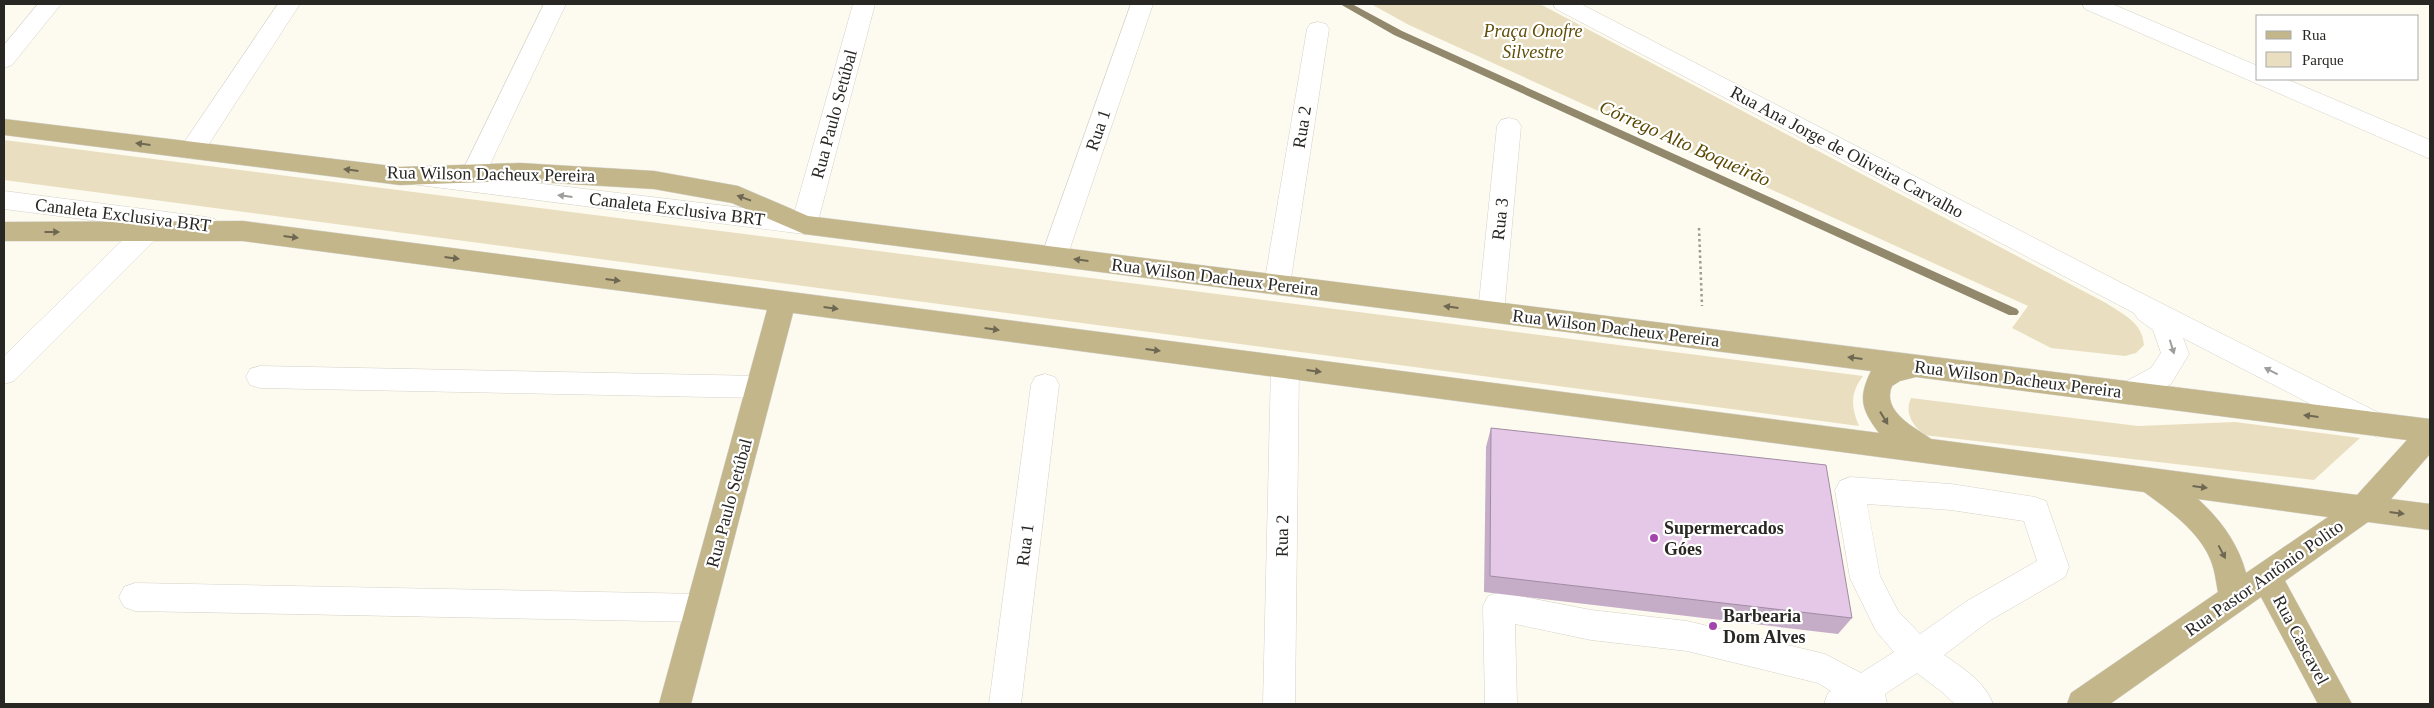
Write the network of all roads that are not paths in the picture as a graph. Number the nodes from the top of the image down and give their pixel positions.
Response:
1 (50, 4) edge
2 (289, 4) edge
3 (555, 4) edge
4 (864, 4) edge
5 (1142, 4) edge
6 (1564, 4) edge
7 (2093, 4) edge
8 (1318, 29) dead end
9 (4, 60) edge
10 (2256, 75) edge
11 (2267, 80) edge
12 (1509, 126) dead end
13 (4, 127) edge
14 (192, 150) junction
15 (2430, 150) edge
16 (474, 172) junction
17 (400, 176) junction
18 (4, 200) edge
19 (804, 225) junction
20 (4, 230) edge
21 (243, 231) junction
22 (147, 232) junction
23 (1054, 257) junction
24 (1277, 285) junction
25 (2130, 299) junction
26 (783, 302) junction
27 (1491, 312) junction
28 (1285, 367) junction
29 (1920, 367) junction
30 (4, 373) edge
31 (260, 378) dead end
32 (1045, 386) dead end
33 (760, 387) junction
34 (2128, 393) junction
35 (2377, 424) junction
36 (2430, 433) edge
37 (1936, 452) junction
38 (2152, 481) junction
39 (2364, 508) junction
40 (2430, 517) edge
41 (2266, 576) junction
42 (135, 597) dead end
43 (2235, 597) junction
44 (701, 608) junction
45 (1918, 655) junction
46 (1859, 700) edge
47 (675, 704) edge
48 (1005, 704) edge
49 (1279, 704) edge
50 (1501, 704) edge
51 (1977, 704) edge
52 (2083, 704) edge
53 (2336, 704) edge

1 - 9 street
2 - 14 street
3 - 16 street
4 - 19 street, Rua Paulo Setúbal
5 - 23 street, Rua 1
6 - 25 street, Rua Ana Jorge de Oliveira Carvalho
7 - 10 street
8 - 24 street, Rua 2
11 - 15 street
12 - 27 street, Rua 3
14 -> 13 main road, Rua Wilson Dacheux Pereira
17 -> 14 main road, Rua Wilson Dacheux Pereira
16 - 17 main road, Rua Wilson Dacheux Pereira
19 -> 16 main road, Rua Wilson Dacheux Pereira
19 -> 17 street, Canaleta Exclusiva BRT
18 - 21 street, Canaleta Exclusiva BRT
19 - 23 main road, Rua Wilson Dacheux Pereira
20 -> 22 main road
21 - 22 main road
21 -> 26 main road
22 - 30 street
24 -> 23 main road, Rua Wilson Dacheux Pereira
27 -> 24 main road, Rua Wilson Dacheux Pereira
25 -> 34 street, Rua Ana Jorge de Oliveira Carvalho
35 -> 25 street, Rua Ana Jorge de Oliveira Carvalho
26 -> 28 main road
26 - 33 main road, Rua Paulo Setúbal
29 -> 27 main road, Rua Wilson Dacheux Pereira
28 -> 37 main road
28 - 49 street, Rua 2
29 - 34 main road, Rua Wilson Dacheux Pereira
29 -> 37 main road
31 - 33 street
32 - 48 street, Rua 1
33 - 44 main road, Rua Paulo Setúbal
35 -> 34 main road, Rua Wilson Dacheux Pereira
35 - 36 main road, Rua Wilson Dacheux Pereira
36 - 39 main road, Rua Pastor Antônio Polito
37 - 38 main road
38 -> 39 main road
38 -> 43 main road
39 -> 40 main road
39 - 41 main road, Rua Pastor Antônio Polito
41 - 43 main road, Rua Pastor Antônio Polito
41 - 53 main road, Rua Cascavel
42 - 44 street
43 - 52 main road, Rua Pastor Antônio Polito
44 - 47 main road, Rua Paulo Setúbal
45 - 45 street
45 - 46 street
45 - 51 street
46 - 50 street

